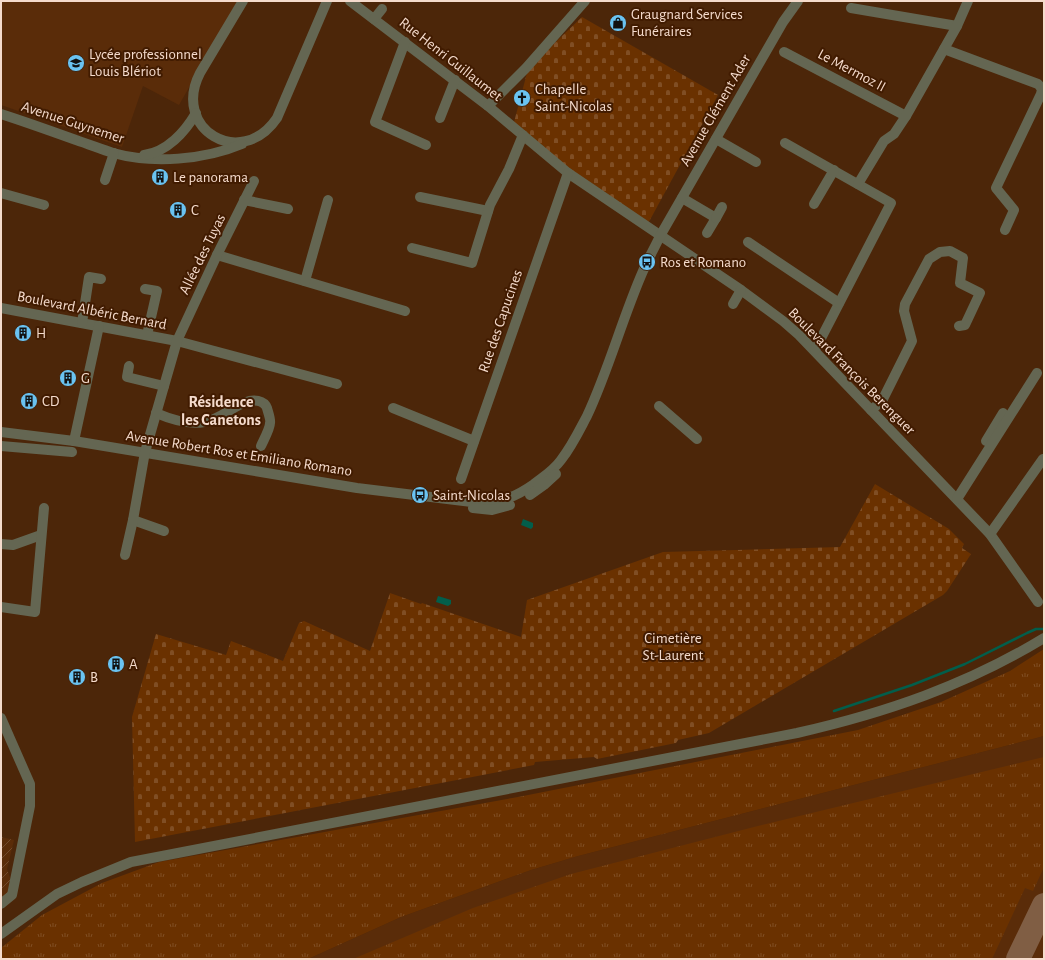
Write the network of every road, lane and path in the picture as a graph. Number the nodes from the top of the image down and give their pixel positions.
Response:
1 (243, 1) edge
2 (327, 1) edge
3 (350, 1) edge
4 (798, 1) edge
5 (581, 2) edge
6 (965, 3) edge
7 (852, 8) dead end
8 (382, 9) dead end
9 (374, 19) junction
10 (957, 26) junction
11 (405, 42) junction
12 (944, 49) junction
13 (784, 52) dead end
14 (455, 80) junction
15 (488, 106) junction
16 (196, 113) junction
17 (1, 114) edge
18 (906, 116) junction
19 (440, 118) dead end
20 (523, 135) junction
21 (716, 139) junction
22 (252, 140) junction
23 (785, 143) dead end
24 (426, 145) dead end
25 (114, 153) junction
26 (134, 156) junction
27 (756, 162) dead end
28 (834, 170) junction
29 (568, 173) junction
30 (105, 180) dead end
31 (254, 181) dead end
32 (858, 184) junction
33 (1, 193) edge
34 (420, 197) dead end
35 (682, 198) junction
36 (244, 200) junction
37 (328, 200) dead end
38 (474, 202) dead end
39 (814, 204) dead end
40 (44, 205) dead end
41 (722, 207) dead end
42 (489, 208) junction
43 (288, 209) dead end
44 (716, 218) junction
45 (1005, 230) dead end
46 (706, 233) dead end
47 (660, 236) junction
48 (748, 242) dead end
49 (412, 248) dead end
50 (217, 255) junction
51 (101, 279) dead end
52 (305, 281) junction
53 (146, 289) dead end
54 (741, 290) junction
55 (839, 303) junction
56 (733, 304) dead end
57 (1, 308) edge
58 (405, 311) dead end
59 (82, 323) junction
60 (99, 326) junction
61 (959, 326) dead end
62 (147, 336) junction
63 (177, 341) junction
64 (815, 350) junction
65 (129, 366) dead end
66 (1037, 373) dead end
67 (337, 384) dead end
68 (164, 386) junction
69 (659, 406) dead end
70 (394, 408) dead end
71 (871, 410) junction
72 (156, 413) junction
73 (1003, 413) dead end
74 (2, 432) edge
75 (697, 439) dead end
76 (74, 441) junction
77 (474, 441) junction
78 (1, 446) edge
79 (261, 446) dead end
80 (72, 452) dead end
81 (145, 452) junction
82 (1043, 459) edge
83 (461, 479) dead end
84 (955, 497) junction
85 (44, 508) dead end
86 (133, 520) junction
87 (164, 531) dead end
88 (990, 534) junction
89 (42, 535) junction
90 (1, 544) edge
91 (125, 555) dead end
92 (1038, 602) dead end
93 (1, 608) edge
94 (1044, 638) edge
95 (1, 718) edge
96 (4, 732) edge
97 (1, 904) edge
98 (1, 934) edge

1 - 16 street
2 - 22 street, Avenue Guynemer
3 - 9 street, Rue Henri Guillaumet
4 - 21 street, Avenue Clément Ader
5 - 15 street
6 - 10 street
7 - 10 street
8 - 9 street
9 - 11 street, Rue Henri Guillaumet
10 - 12 street
11 - 14 street, Rue Henri Guillaumet
11 - 24 street
12 - 18 street
12 - 45 street
13 - 18 street, Le Mermoz II
14 - 15 street, Rue Henri Guillaumet
14 - 19 street
15 - 20 street, Rue Henri Guillaumet
16 - 22 street
16 - 26 street
17 - 25 street, Avenue Guynemer
18 - 32 street
20 - 29 street, Rue Henri Guillaumet
20 - 42 street
21 - 27 street
21 - 35 street, Avenue Clément Ader
22 - 26 street, Avenue Guynemer
23 - 28 street
25 - 26 street, Avenue Guynemer
25 - 30 street
28 - 32 street
28 - 39 street
29 - 47 street, Boulevard François Berenguer
29 - 77 street, Rue des Capucines
31 - 36 street, Allée des Tuyas
32 - 55 street
33 - 40 street
34 - 42 street
35 - 44 street
35 - 47 street, Avenue Clément Ader
36 - 43 street
36 - 50 street, Allée des Tuyas
37 - 52 street
38 - 42 street
41 - 44 street
42 - 49 street
44 - 46 street
47 - 54 street, Boulevard François Berenguer
47 - 81 street, Avenue Robert Ros et Emiliano Romano
48 - 55 street
50 - 52 street
50 - 63 street, Allée des Tuyas
51 - 59 street
52 - 58 street
53 - 62 street
54 - 56 street
54 - 64 street, Boulevard François Berenguer
55 - 64 street
57 - 59 street, Boulevard Albéric Bernard
59 - 60 street, Boulevard Albéric Bernard
60 - 62 street, Boulevard Albéric Bernard
60 - 76 street
61 - 71 street
62 - 63 street, Boulevard Albéric Bernard
63 - 67 street, Boulevard Albéric Bernard
63 - 68 street, Boulevard Albéric Bernard
64 - 71 street, Boulevard François Berenguer
65 - 68 street
66 - 84 street
68 - 72 street, Boulevard Albéric Bernard
69 - 75 street
70 - 77 street
71 - 84 street, Boulevard François Berenguer
72 - 79 street
72 - 81 street, Boulevard Albéric Bernard
73 - 84 street
74 - 76 street, Avenue Robert Ros et Emiliano Romano
74 - 78 street
76 - 81 street, Avenue Robert Ros et Emiliano Romano
77 - 83 street, Rue des Capucines
78 - 80 street
81 - 86 street, Boulevard Albéric Bernard
82 - 88 street
84 - 88 street, Boulevard François Berenguer
85 - 89 street
86 - 87 street
86 - 91 street, Boulevard Albéric Bernard
88 - 92 street, Boulevard François Berenguer
89 - 90 street
89 - 93 street
94 - 98 street
95 - 96 street
96 - 97 street

